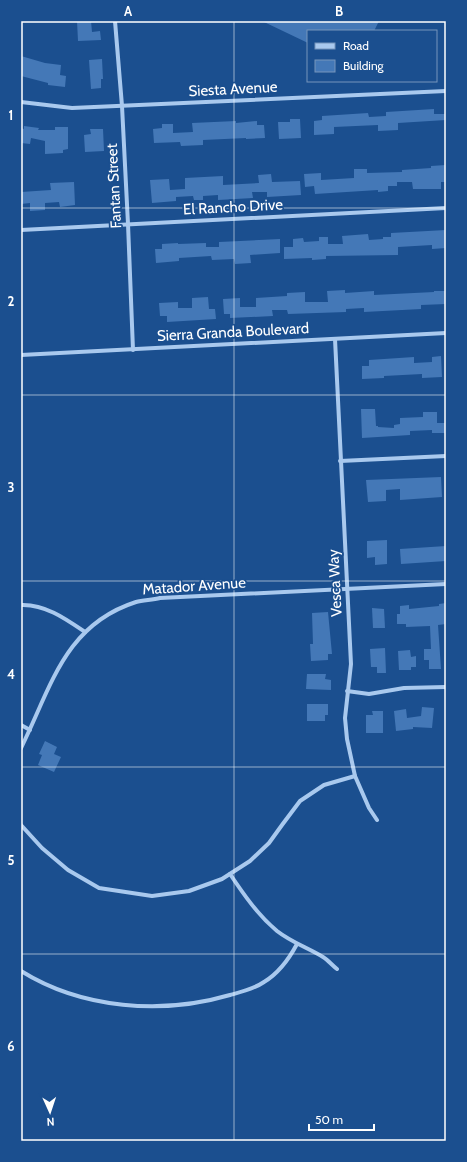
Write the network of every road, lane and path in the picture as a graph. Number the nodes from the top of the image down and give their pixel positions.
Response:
1 (115, 21) edge
2 (446, 91) edge
3 (21, 102) edge
4 (122, 106) junction
5 (446, 208) edge
6 (128, 224) junction
7 (21, 230) edge
8 (446, 333) edge
9 (335, 339) junction
10 (133, 350) junction
11 (21, 355) edge
12 (446, 456) edge
13 (340, 462) junction
14 (446, 584) edge
15 (348, 588) junction
16 (21, 605) edge
17 (85, 632) junction
18 (446, 688) edge
19 (347, 691) junction
20 (21, 725) edge
21 (30, 730) junction
22 (21, 748) edge
23 (355, 776) junction
24 (377, 820) dead end
25 (21, 825) edge
26 (230, 874) junction
27 (297, 944) junction
28 (337, 969) dead end
29 (21, 971) edge

1 - 4 street, Fantan Street
2 - 4 street, Siesta Avenue
3 - 4 street, Siesta Avenue
4 - 6 street, Fantan Street
5 - 6 street, El Rancho Drive
6 - 7 street, El Rancho Drive
6 - 10 street, Fantan Street
8 - 9 street, Sierra Granda Boulevard
9 - 10 street, Sierra Granda Boulevard
9 - 13 street, Vesca Way
10 - 11 street, Sierra Granda Boulevard
12 - 13 street
13 - 15 street, Vesca Way
14 - 15 street, Matador Avenue
15 - 17 street, Matador Avenue
15 - 19 street, Vesca Way
16 - 17 street
17 - 21 street, Matador Avenue
18 - 19 street
19 - 23 street, Vesca Way
20 - 21 street
21 - 22 street, Matador Avenue
23 - 24 street, Vesca Way
23 - 26 street
25 - 26 street
26 - 27 street
27 - 28 street
27 - 29 street

